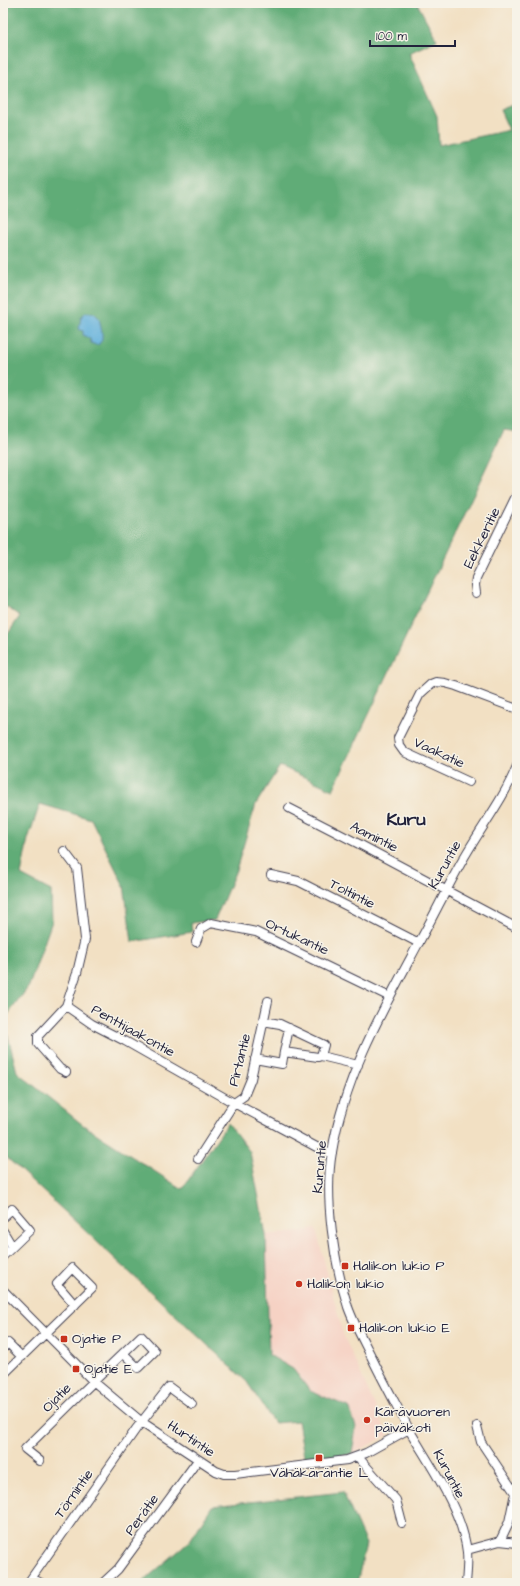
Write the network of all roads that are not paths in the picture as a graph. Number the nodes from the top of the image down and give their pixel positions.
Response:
1 (517, 495) edge
2 (476, 594) dead end
3 (517, 709) edge
4 (517, 766) edge
5 (469, 782) dead end
6 (289, 808) dead end
7 (64, 852) dead end
8 (271, 874) dead end
9 (447, 891) junction
10 (517, 928) edge
11 (196, 942) dead end
12 (419, 943) junction
13 (390, 997) junction
14 (268, 1000) dead end
15 (66, 1006) junction
16 (263, 1021) junction
17 (290, 1028) junction
18 (284, 1052) junction
19 (321, 1056) junction
20 (255, 1059) junction
21 (358, 1065) junction
22 (66, 1072) dead end
23 (234, 1103) junction
24 (332, 1153) junction
25 (198, 1159) dead end
26 (3, 1217) edge
27 (3, 1231) edge
28 (12, 1246) junction
29 (3, 1256) edge
30 (3, 1290) edge
31 (75, 1305) junction
32 (47, 1334) junction
33 (3, 1348) edge
34 (123, 1353) dead end
35 (22, 1357) junction
36 (3, 1375) edge
37 (93, 1381) junction
38 (192, 1404) dead end
39 (142, 1422) junction
40 (477, 1426) dead end
41 (410, 1429) junction
42 (358, 1457) junction
43 (198, 1460) junction
44 (40, 1461) dead end
45 (516, 1493) edge
46 (402, 1523) dead end
47 (500, 1541) junction
48 (517, 1543) edge
49 (467, 1550) junction
50 (30, 1580) edge
51 (41, 1583) edge
52 (103, 1583) edge
53 (466, 1583) edge

1 - 2 street, Eekkeritie
3 - 5 street, Vaakatie
4 - 9 street, Kuruntie
6 - 9 street, Aamintie
7 - 15 street
8 - 12 street, Toltintie
9 - 10 street, Aamintie
9 - 12 street, Kuruntie
11 - 13 street, Ortukantie
12 - 13 street, Kuruntie
13 - 21 street, Kuruntie
14 - 16 street, Pirtantie
15 - 22 street
15 - 23 street, Penttijaakontie
16 - 17 street
16 - 20 street, Pirtantie
17 - 18 street
17 - 19 street
18 - 19 street
18 - 20 street
19 - 21 street
20 - 23 street, Pirtantie
21 - 24 street, Kuruntie
23 - 24 street, Penttijaakontie
23 - 25 street, Pirtantie
24 - 41 street, Kuruntie
26 - 28 street
27 - 28 street
28 - 29 street
30 - 32 street, Hurtintie
31 - 31 street
31 - 32 street
32 - 35 street
32 - 37 street, Hurtintie
33 - 35 street
34 - 37 street, Ojatie
35 - 36 street
37 - 39 street, Hurtintie
37 - 44 street, Ojatie
38 - 39 street, Törnintie
39 - 43 street, Hurtintie
39 - 50 street, Törnintie
40 - 45 street
41 - 42 street, Hurtintie
41 - 49 street, Kuruntie
42 - 43 street, Hurtintie
42 - 46 street
43 - 52 street, Perätie
45 - 47 street
47 - 48 street
47 - 49 street
49 - 53 street, Kuruntie
50 - 51 street

